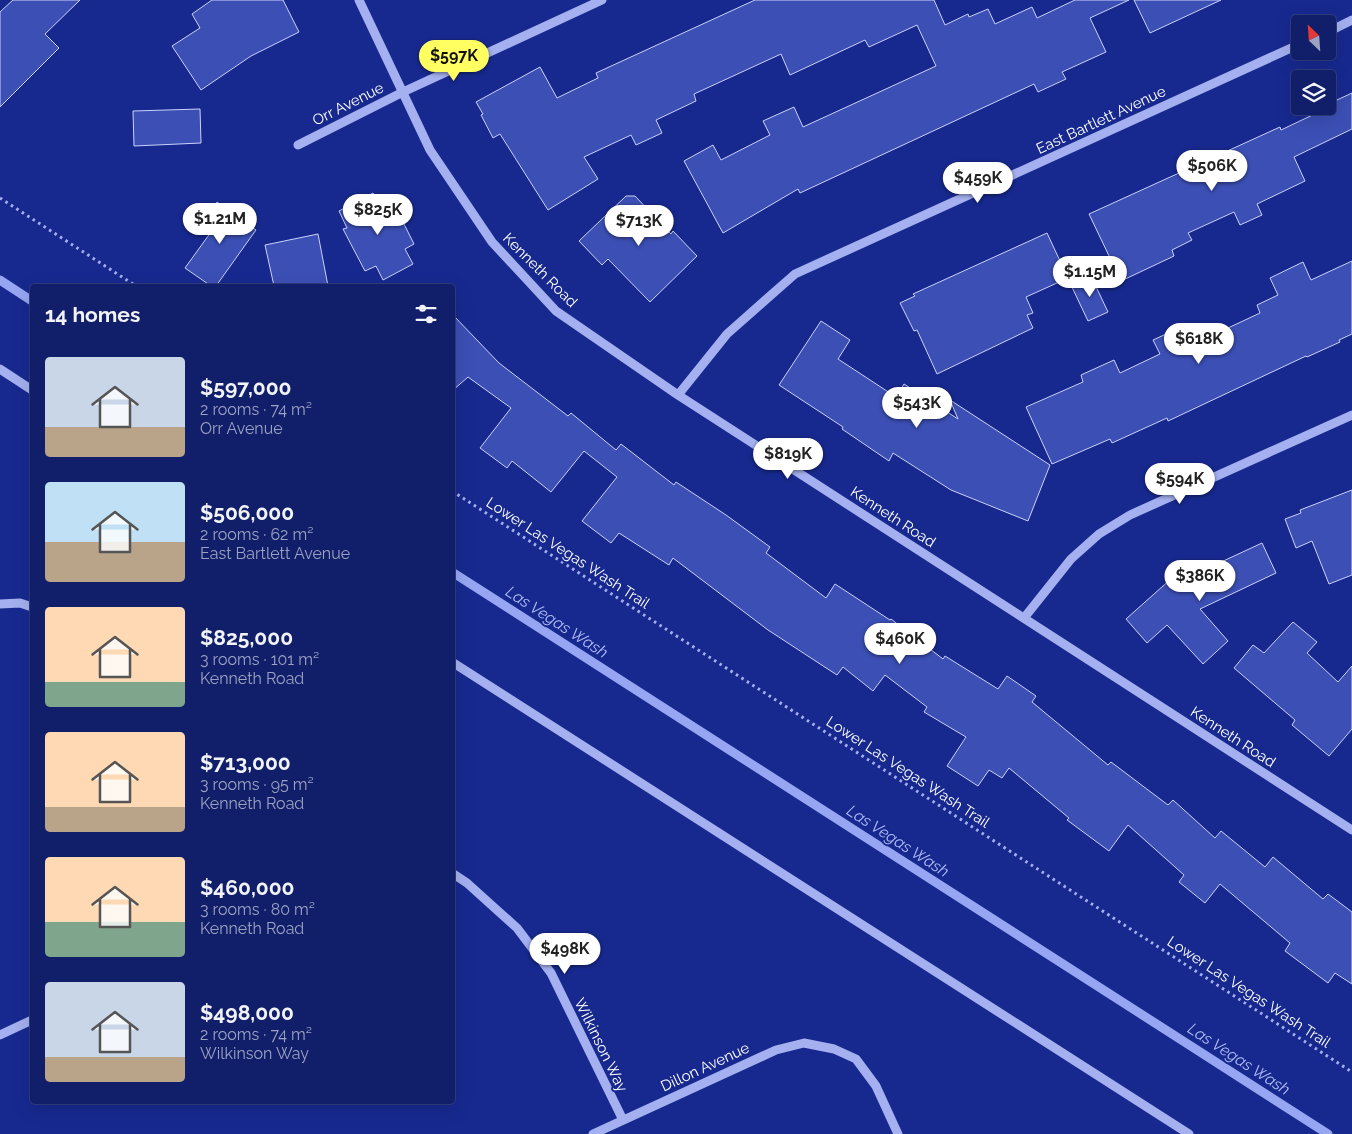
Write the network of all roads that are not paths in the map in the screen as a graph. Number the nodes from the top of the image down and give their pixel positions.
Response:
1 (359, 0) edge
2 (602, 0) edge
3 (1352, 20) edge
4 (1336, 28) edge
5 (1291, 48) edge
6 (403, 92) junction
7 (298, 145) dead end
8 (0, 369) edge
9 (30, 389) edge
10 (678, 395) junction
11 (1352, 415) edge
12 (0, 604) edge
13 (30, 606) edge
14 (1024, 618) junction
15 (455, 664) edge
16 (1352, 830) edge
17 (455, 875) edge
18 (30, 1021) edge
19 (0, 1035) edge
20 (623, 1120) junction
21 (593, 1134) edge
22 (898, 1134) edge
23 (1189, 1134) edge

1 - 6 street, Kenneth Road
2 - 6 street, Orr Avenue
3 - 4 street
5 - 10 street, East Bartlett Avenue
6 - 7 street, Orr Avenue
6 - 10 street, Kenneth Road
8 - 9 street
10 - 14 street, Kenneth Road
11 - 14 street
12 - 13 street
14 - 16 street, Kenneth Road
15 - 23 street
17 - 20 street, Wilkinson Way
18 - 19 street
20 - 21 street, Dillon Avenue
20 - 22 street, Dillon Avenue

